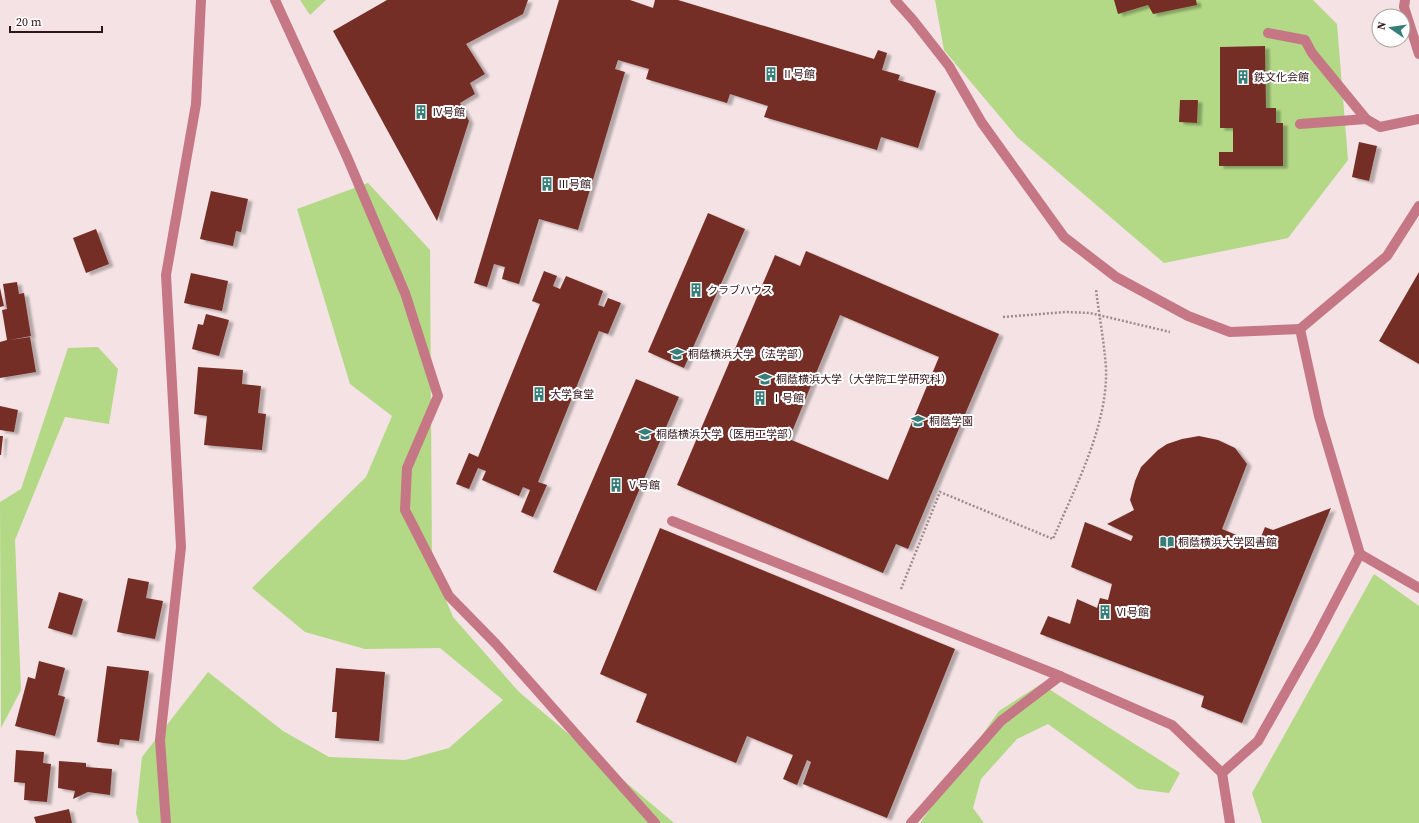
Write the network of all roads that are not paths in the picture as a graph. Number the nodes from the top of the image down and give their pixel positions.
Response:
1 (201, 0) edge
2 (275, 0) edge
3 (895, 0) edge
4 (1405, 0) edge
5 (1268, 33) dead end
6 (1419, 54) edge
7 (1366, 119) junction
8 (1419, 119) edge
9 (1300, 124) dead end
10 (1419, 206) edge
11 (1300, 329) junction
12 (672, 521) dead end
13 (1360, 554) junction
14 (1419, 588) edge
15 (1060, 676) junction
16 (1222, 773) junction
17 (166, 823) edge
18 (655, 823) edge
19 (911, 823) edge
20 (1230, 823) edge

1 - 17 street
2 - 18 street
3 - 11 street
4 - 6 street
5 - 7 street
7 - 8 street
7 - 9 street
10 - 11 street
11 - 13 street
12 - 15 street
13 - 14 street
13 - 16 street
15 - 16 street
15 - 19 street
16 - 20 street

